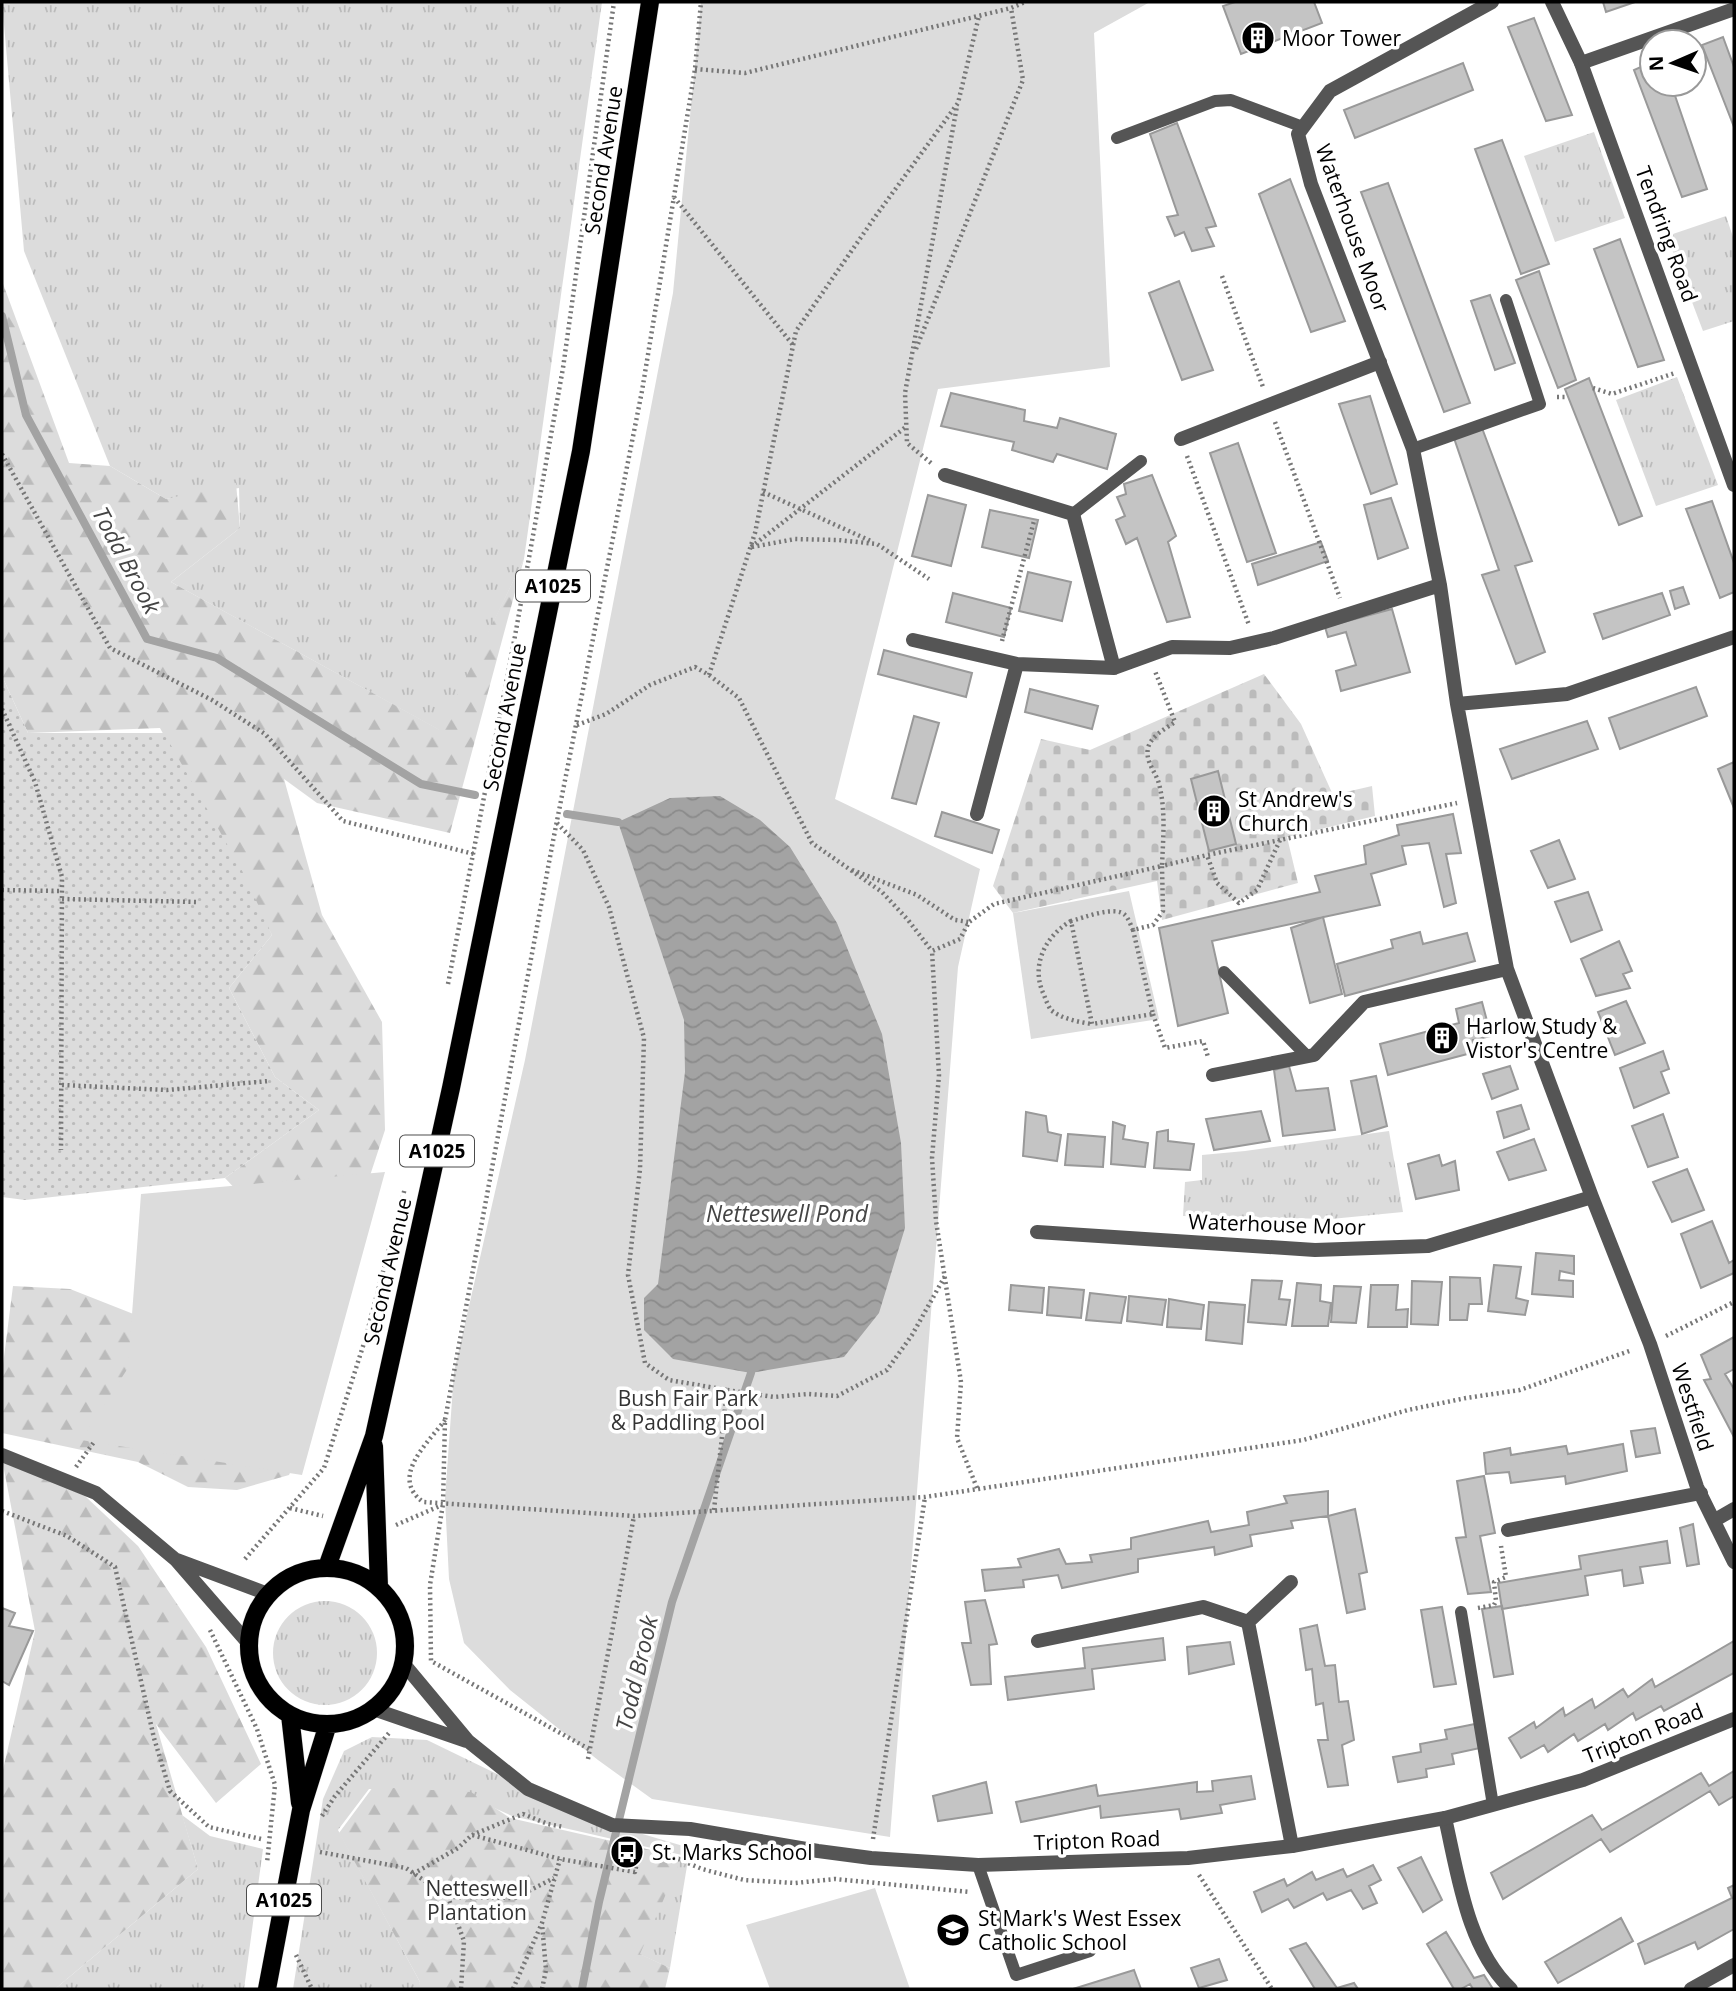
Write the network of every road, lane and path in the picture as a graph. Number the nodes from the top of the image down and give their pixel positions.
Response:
1 (614, 2) edge
2 (650, 2) edge
3 (701, 2) edge
4 (1025, 2) edge
5 (1492, 2) edge
6 (1552, 2) edge
7 (1011, 8) junction
8 (1733, 15) edge
9 (979, 16) junction
10 (1581, 63) junction
11 (695, 69) junction
12 (958, 103) junction
13 (1303, 127) junction
14 (1117, 138) dead end
15 (674, 197) junction
16 (1222, 276) dead end
17 (1506, 300) dead end
18 (793, 346) junction
19 (911, 359) junction
20 (1380, 362) junction
21 (1693, 368) junction
22 (1593, 388) dead end
23 (1269, 405) junction
24 (906, 426) junction
25 (1181, 439) joint
26 (1413, 449) junction
27 (2, 454) edge
28 (1141, 461) dead end
29 (945, 475) joint
30 (1734, 485) edge
31 (763, 492) junction
32 (1039, 503) junction
33 (800, 509) junction
34 (1073, 514) junction
35 (877, 544) junction
36 (750, 548) junction
37 (929, 579) dead end
38 (1440, 585) junction
39 (1346, 615) junction
40 (1734, 637) edge
41 (913, 640) dead end
42 (1256, 642) junction
43 (1149, 655) junction
44 (997, 659) junction
45 (1017, 664) junction
46 (1114, 668) junction
47 (709, 675) junction
48 (1457, 704) junction
49 (2, 709) edge
50 (576, 725) junction
51 (1475, 799) junction
52 (977, 814) dead end
53 (556, 822) junction
54 (1280, 840) junction
55 (474, 854) junction
56 (1207, 855) junction
57 (1162, 866) junction
58 (844, 867) junction
59 (2, 890) edge
60 (62, 891) junction
61 (62, 899) junction
62 (197, 902) dead end
63 (1071, 921) junction
64 (968, 922) junction
65 (1133, 930) junction
66 (932, 951) junction
67 (1507, 969) junction
68 (1224, 972) dead end
69 (447, 986) dead end
70 (1153, 1014) junction
71 (1092, 1024) junction
72 (1307, 1056) junction
73 (1213, 1075) joint
74 (269, 1082) dead end
75 (62, 1085) junction
76 (61, 1150) dead end
77 (408, 1175) dead end
78 (1592, 1197) junction
79 (1037, 1232) dead end
80 (945, 1275) junction
81 (1734, 1301) edge
82 (1650, 1344) junction
83 (727, 1390) junction
84 (446, 1420) junction
85 (374, 1436) junction
86 (94, 1442) dead end
87 (2, 1455) edge
88 (66, 1481) junction
89 (977, 1488) junction
90 (1701, 1493) junction
91 (925, 1497) junction
92 (443, 1504) junction
93 (290, 1508) junction
94 (1734, 1509) edge
95 (714, 1510) junction
96 (2, 1511) edge
97 (323, 1516) dead end
98 (634, 1516) junction
99 (1715, 1520) junction
100 (388, 1529) dead end
101 (1508, 1530) joint
102 (245, 1559) dead end
103 (176, 1560) junction
104 (1734, 1562) edge
105 (327, 1567) junction
106 (1291, 1582) dead end
107 (379, 1587) junction
108 (268, 1594) junction
109 (1461, 1612) joint
110 (205, 1620) dead end
111 (1248, 1622) junction
112 (1038, 1641) dead end
113 (249, 1644) junction
114 (403, 1663) junction
115 (373, 1709) junction
116 (290, 1715) junction
117 (1734, 1719) edge
118 (328, 1724) junction
119 (394, 1727) dead end
120 (468, 1741) junction
121 (589, 1749) junction
122 (587, 1759) dead end
123 (1493, 1805) junction
124 (301, 1810) junction
125 (1446, 1818) junction
126 (320, 1828) dead end
127 (571, 1829) dead end
128 (472, 1835) junction
129 (261, 1839) dead end
130 (634, 1842) dead end
131 (642, 1843) junction
132 (1292, 1846) junction
133 (320, 1852) dead end
134 (871, 1858) junction
135 (560, 1859) junction
136 (978, 1865) junction
137 (266, 1872) dead end
138 (413, 1874) junction
139 (555, 1877) junction
140 (1203, 1881) dead end
141 (987, 1894) junction
142 (448, 1897) junction
143 (542, 1923) junction
144 (298, 1945) dead end
145 (1090, 1951) dead end
146 (1734, 1965) edge
147 (267, 1989) edge
148 (312, 1989) edge
149 (461, 1989) edge
150 (513, 1989) edge
151 (542, 1989) edge
152 (1272, 1989) edge
153 (1511, 1989) edge
154 (1691, 1989) edge

1 - 55 path
2 - 85 main road, Second Avenue / A1025
3 - 11 path
4 - 7 path
5 - 13 street, Waterhouse Moor
6 - 10 street, Tendring Road
7 - 9 path
7 - 19 path
8 - 10 street
9 - 11 path
9 - 12 path
10 - 21 street, Tendring Road
11 - 15 path
12 - 18 path
12 - 19 path
13 - 14 lane
13 - 20 street, Waterhouse Moor
15 - 18 path
15 - 50 path
16 - 23 path
17 - 26 lane
18 - 31 path
19 - 24 path
20 - 23 street
20 - 26 street, Waterhouse Moor
21 - 22 path
21 - 30 street, Tendring Road
23 - 25 street
23 - 39 path
24 - 29 path
24 - 33 path
25 - 42 path
26 - 38 street, Waterhouse Moor
27 - 55 path
28 - 34 lane
29 - 32 street
31 - 33 path
31 - 36 path
32 - 34 street
32 - 44 path
33 - 35 path
33 - 36 path
34 - 46 street
35 - 36 path
35 - 37 path
36 - 47 path
38 - 39 street
38 - 48 street, Waterhouse Moor
39 - 42 street
40 - 48 street
41 - 44 street
42 - 43 street
43 - 46 street
43 - 57 path
44 - 45 street
45 - 46 street
45 - 52 street
47 - 50 path
47 - 58 path
48 - 51 street, Waterhouse Moor
49 - 60 path
50 - 53 path
51 - 54 path
51 - 67 street, Waterhouse Moor
53 - 83 path
53 - 84 path
54 - 56 path
54 - 56 path
55 - 69 path
56 - 57 path
57 - 64 path
57 - 65 path
58 - 64 path
58 - 66 path
59 - 60 path
60 - 61 path
61 - 62 path
61 - 75 path
63 - 65 path
63 - 71 path
63 - 71 path
64 - 66 path
65 - 70 path
66 - 80 path
67 - 72 street
67 - 78 street, Waterhouse Moor
68 - 72 lane
70 - 71 path
70 - 73 path
72 - 73 street
74 - 75 path
75 - 76 path
77 - 93 path
78 - 79 street, Waterhouse Moor
78 - 82 street, Waterhouse Moor
80 - 83 path
80 - 89 path
81 - 82 path
82 - 89 path
82 - 90 street, Westfield
83 - 95 path
84 - 92 path
84 - 92 path
85 - 105 main road, Second Avenue / A1025
85 - 107 main road, Second Avenue / A1025
86 - 88 path
87 - 88 street
88 - 103 street
89 - 91 path
90 - 99 street, Westfield
90 - 101 street
91 - 95 path
91 - 134 path
92 - 98 path
92 - 100 path
92 - 121 path
93 - 97 path
93 - 102 path
94 - 99 street
95 - 98 path
96 - 129 path
98 - 121 path
99 - 104 street, Westfield
101 - 109 path
103 - 108 street
103 - 113 street
105 - 107 main road
105 - 108 main road
106 - 111 street
107 - 114 main road
108 - 113 main road
109 - 123 lane
110 - 137 path
111 - 112 street
111 - 132 street
113 - 116 main road
114 - 115 main road
114 - 120 street, Tripton Road
115 - 118 main road
115 - 120 street, Tripton Road
116 - 118 main road
116 - 124 main road, A1025
117 - 123 street, Tripton Road
118 - 124 main road, A1025
119 - 126 path
120 - 134 street, Tripton Road
121 - 122 path
123 - 125 street, Tripton Road
124 - 147 main road, A1025
125 - 132 street, Tripton Road
125 - 153 street
127 - 128 path
128 - 135 path
128 - 138 path
130 - 131 path
131 - 135 path
131 - 141 path
132 - 136 street, Tripton Road
133 - 138 path
134 - 136 street, Tripton Road
135 - 139 path
136 - 141 lane
138 - 142 path
139 - 142 path
139 - 143 path
140 - 152 path
141 - 145 lane
142 - 149 path
143 - 150 path
143 - 151 path
144 - 148 path
146 - 154 street

